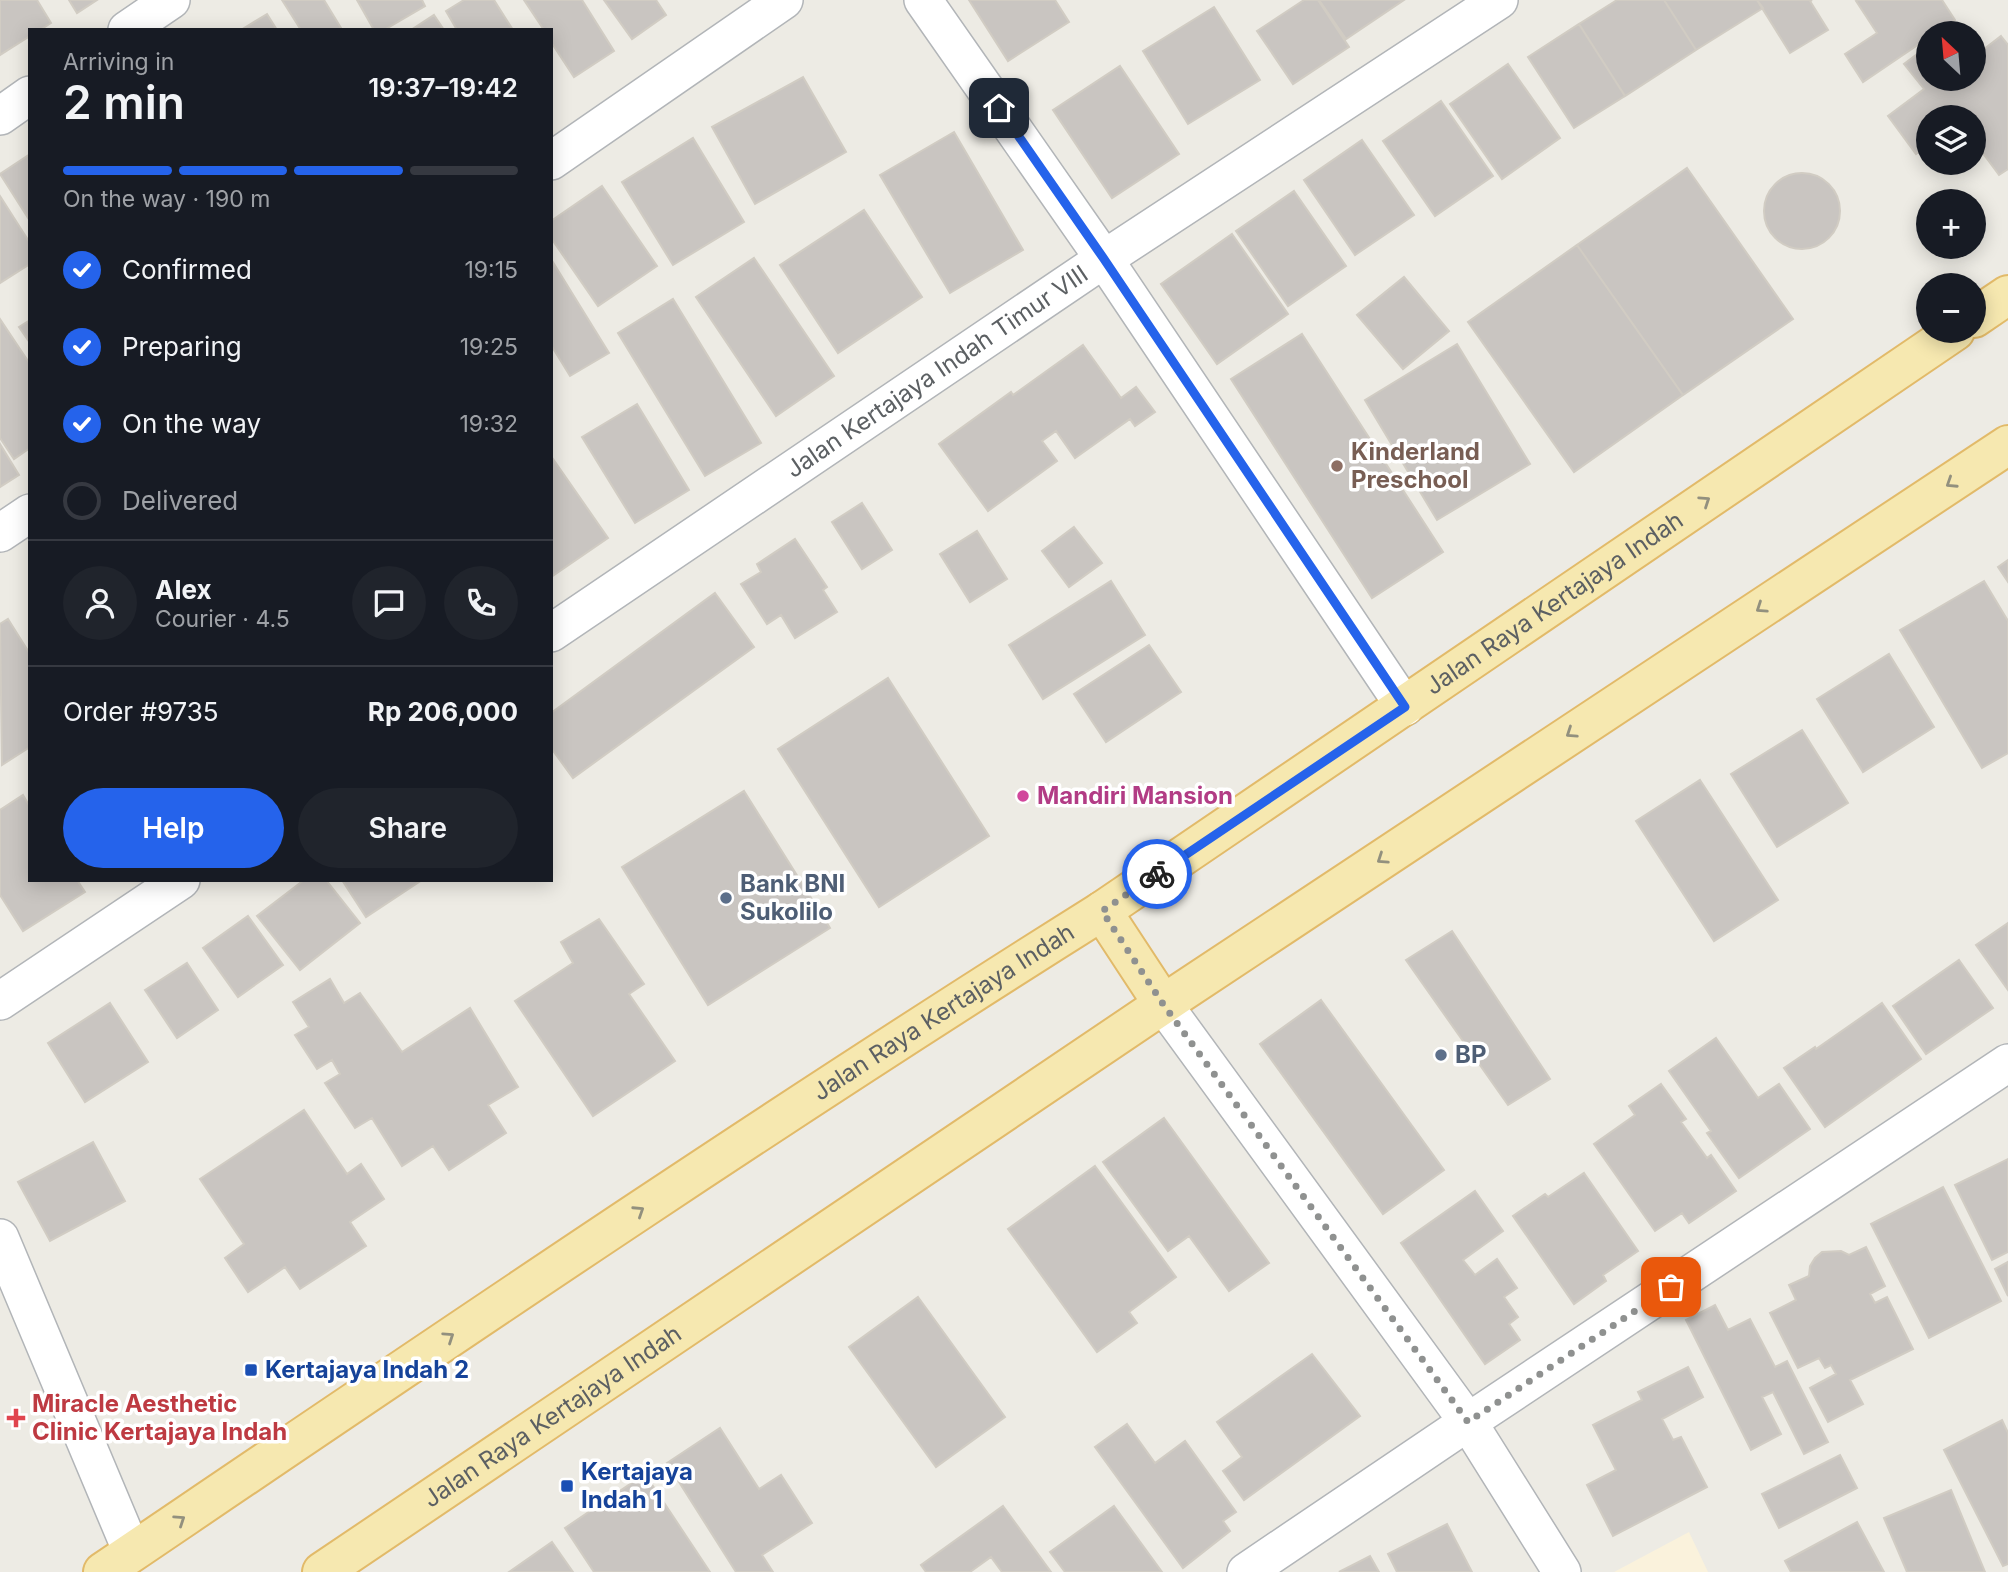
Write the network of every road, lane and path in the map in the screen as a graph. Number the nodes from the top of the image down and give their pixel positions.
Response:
1 (171, 0) edge
2 (785, 0) edge
3 (923, 0) edge
4 (1499, 0) edge
5 (130, 28) edge
6 (28, 96) edge
7 (0, 116) edge
8 (553, 160) edge
9 (1104, 259) junction
10 (2008, 295) edge
11 (1986, 310) edge
12 (1937, 343) edge
13 (2008, 445) edge
14 (28, 514) edge
15 (0, 533) edge
16 (553, 632) edge
17 (1405, 707) junction
18 (178, 882) edge
19 (1102, 911) junction
20 (0, 1001) edge
21 (1163, 1004) junction
22 (2008, 1063) edge
23 (0, 1238) edge
24 (1468, 1422) junction
25 (118, 1562) edge
26 (322, 1572) edge
27 (1246, 1572) edge
28 (1562, 1572) edge

1 - 5 street
2 - 8 street
3 - 9 street
4 - 9 street, Jalan Kertajaya Indah Timur VIII
6 - 7 street
9 - 16 street, Jalan Kertajaya Indah Timur VIII
9 - 17 street
10 - 11 main road
17 -> 12 main road, Jalan Raya Kertajaya Indah
13 -> 21 main road, Jalan Raya Kertajaya Indah
14 - 15 street
17 - 19 main road, Jalan Raya Kertajaya Indah
18 - 20 street
19 - 21 main road
25 -> 19 main road, Jalan Raya Kertajaya Indah
21 - 24 street
21 - 26 main road, Jalan Raya Kertajaya Indah
22 - 24 street
23 - 25 street
24 - 27 street
24 - 28 street

